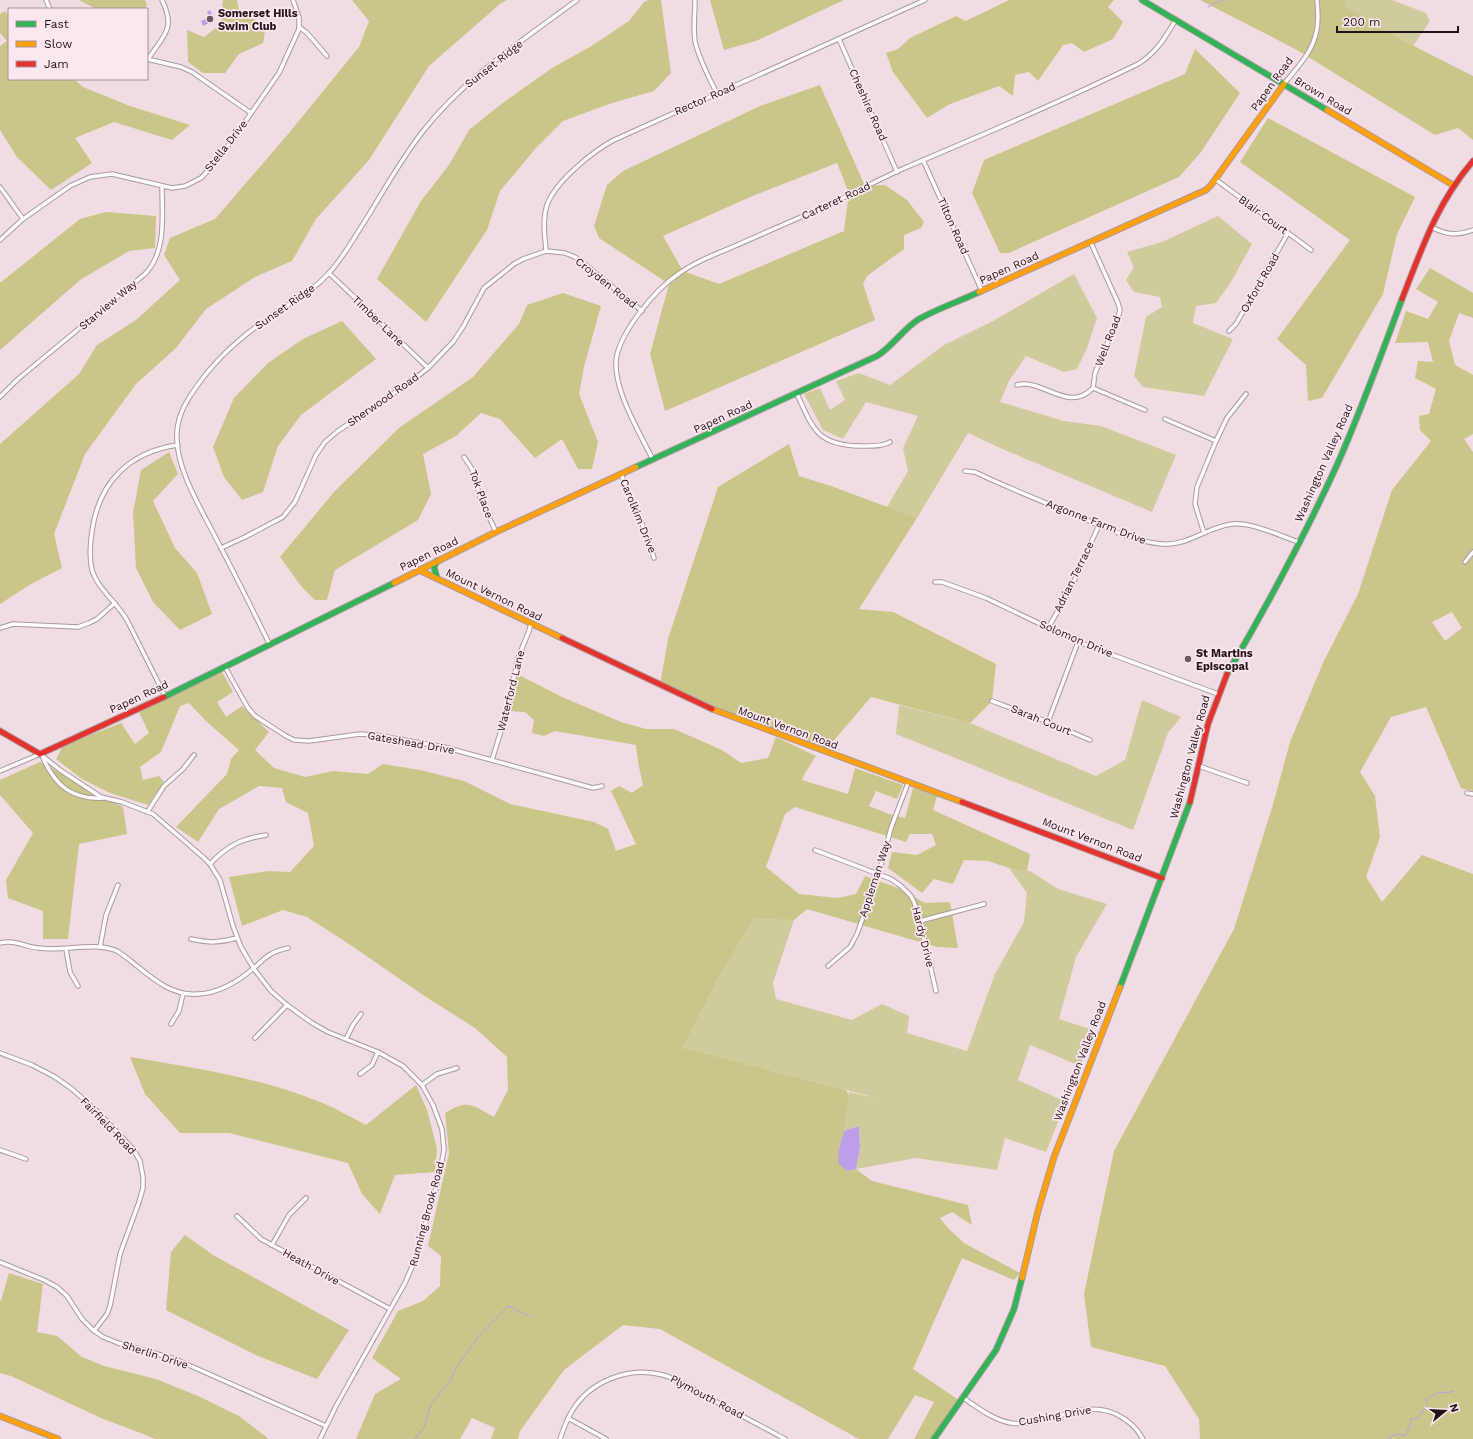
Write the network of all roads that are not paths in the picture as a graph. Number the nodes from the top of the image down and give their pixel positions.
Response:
1 (162, 0) edge
2 (293, 0) edge
3 (577, 0) edge
4 (695, 0) edge
5 (924, 0) edge
6 (1142, 0) edge
7 (1317, 0) edge
8 (1175, 21) junction
9 (299, 27) junction
10 (839, 39) junction
11 (327, 56) dead end
12 (148, 58) edge
13 (148, 59) edge
14 (1284, 84) junction
15 (717, 94) junction
16 (251, 113) junction
17 (923, 160) junction
18 (1473, 160) edge
19 (897, 172) junction
20 (1215, 179) junction
21 (1454, 185) junction
22 (162, 186) junction
23 (0, 187) edge
24 (23, 219) junction
25 (1431, 227) junction
26 (1473, 230) edge
27 (1288, 233) junction
28 (0, 240) edge
29 (1091, 243) junction
30 (1311, 250) dead end
31 (546, 251) junction
32 (329, 274) junction
33 (982, 291) junction
34 (642, 311) junction
35 (1228, 331) dead end
36 (428, 368) junction
37 (1017, 384) dead end
38 (1093, 388) junction
39 (797, 394) junction
40 (1246, 394) dead end
41 (0, 397) edge
42 (1144, 410) dead end
43 (1165, 419) dead end
44 (1216, 441) junction
45 (890, 442) dead end
46 (178, 445) junction
47 (464, 457) dead end
48 (653, 460) junction
49 (965, 471) dead end
50 (621, 474) junction
51 (1099, 525) junction
52 (496, 532) junction
53 (1204, 533) junction
54 (1299, 542) junction
55 (221, 548) junction
56 (1473, 552) edge
57 (654, 558) dead end
58 (437, 560) junction
59 (1464, 562) dead end
60 (419, 570) junction
61 (437, 578) junction
62 (935, 582) dead end
63 (115, 603) junction
64 (531, 623) junction
65 (0, 628) edge
66 (1048, 628) junction
67 (1078, 642) junction
68 (270, 645) junction
69 (225, 667) junction
70 (1218, 694) junction
71 (165, 696) junction
72 (992, 701) dead end
73 (1048, 722) junction
74 (0, 731) edge
75 (1090, 740) dead end
76 (194, 755) dead end
77 (42, 756) junction
78 (492, 760) junction
79 (1199, 766) junction
80 (0, 772) edge
81 (908, 783) junction
82 (1248, 783) dead end
83 (602, 786) dead end
84 (1467, 793) dead end
85 (1473, 794) edge
86 (104, 798) junction
87 (148, 812) junction
88 (266, 835) dead end
89 (815, 850) dead end
90 (210, 864) junction
91 (879, 873) junction
92 (1162, 878) junction
93 (118, 884) dead end
94 (984, 904) dead end
95 (920, 921) junction
96 (191, 938) dead end
97 (236, 938) junction
98 (0, 943) edge
99 (100, 947) junction
100 (288, 948) dead end
101 (66, 949) junction
102 (828, 966) dead end
103 (254, 969) junction
104 (78, 986) dead end
105 (936, 991) dead end
106 (182, 994) junction
107 (287, 1006) junction
108 (360, 1014) dead end
109 (171, 1024) dead end
110 (255, 1038) dead end
111 (346, 1039) junction
112 (378, 1052) junction
113 (0, 1053) edge
114 (457, 1068) dead end
115 (360, 1074) dead end
116 (422, 1085) junction
117 (0, 1150) edge
118 (26, 1160) dead end
119 (306, 1198) dead end
120 (237, 1216) dead end
121 (272, 1245) junction
122 (0, 1262) edge
123 (390, 1309) junction
124 (94, 1331) junction
125 (962, 1397) junction
126 (0, 1416) edge
127 (568, 1418) junction
128 (326, 1426) junction
129 (58, 1439) edge
130 (320, 1439) edge
131 (560, 1439) edge
132 (606, 1439) edge
133 (785, 1439) edge
134 (934, 1439) edge
135 (1143, 1439) edge

1 - 12 street
2 - 9 street
3 - 32 street, Sunset Ridge
4 - 15 street
5 - 10 street, Rector Road
6 - 8 street, Brown Road
7 - 14 street, Papen Road
8 - 14 street, Brown Road
8 - 17 street, Carteret Road
9 - 11 street
9 - 16 street, Stella Drive
10 - 15 street, Rector Road
10 - 19 street, Cheshire Road
13 - 16 street
14 - 20 street, Papen Road
14 - 21 street, Brown Road
15 - 31 street, Rector Road
16 - 22 street, Stella Drive
17 - 19 street, Carteret Road
17 - 33 street, Tilton Road
18 - 21 street, Washington Valley Road
19 - 34 street, Carteret Road
20 - 27 street, Blair Court
20 - 29 street, Papen Road
21 - 25 street, Washington Valley Road
22 - 24 street, Stella Drive
22 - 41 street, Starview Way
23 - 24 street
24 - 28 street, Stella Drive
25 - 26 street
25 - 54 street, Washington Valley Road
27 - 30 street, Blair Court
27 - 35 street, Oxford Road
29 - 33 street, Papen Road
29 - 38 street, Well Road
31 - 34 street, Croyden Road
31 - 36 street, Sherwood Road
32 - 36 street, Timber Lane
32 - 46 street, Sunset Ridge
33 - 39 street, Papen Road
34 - 48 street, Carteret Road
36 - 55 street, Sherwood Road
37 - 38 street
38 - 42 street
39 - 45 street
39 - 48 street, Papen Road
40 - 44 street
43 - 44 street
44 - 53 street
46 - 55 street, Sunset Ridge
46 - 63 street
47 - 52 street, Tok Place
48 - 50 street, Papen Road
49 - 51 street, Argonne Farm Drive
50 - 52 street, Papen Road
50 - 57 street, Carolkim Drive
51 - 53 street, Argonne Farm Drive
51 - 66 street, Adrian Terrace
52 - 58 street, Papen Road
53 - 54 street, Argonne Farm Drive
54 - 70 street, Washington Valley Road
55 - 68 street, Sunset Ridge
56 - 59 street
58 - 60 street, Papen Road
58 - 61 street
60 - 61 street, Mount Vernon Road
60 - 68 street, Papen Road
61 - 64 street, Mount Vernon Road
62 - 66 street, Solomon Drive
63 - 65 street
63 - 71 street
64 - 78 street, Waterford Lane
64 - 81 street, Mount Vernon Road
66 - 67 street, Solomon Drive
67 - 70 street, Solomon Drive
67 - 73 street
68 - 69 street, Papen Road
69 - 71 street, Papen Road
69 - 78 street, Gateshead Drive
70 - 79 street, Washington Valley Road
71 - 77 street, Papen Road
72 - 73 street, Sarah Court
73 - 75 street, Sarah Court
74 - 77 street
76 - 87 street
77 - 80 street
77 - 86 street, Running Brook Road
77 - 86 street, Running Brook Road
78 - 83 street, Gateshead Drive
79 - 82 street
79 - 92 street, Washington Valley Road
81 - 91 street, Appleman Way
81 - 92 street, Mount Vernon Road
84 - 85 street
86 - 87 street, Running Brook Road
87 - 90 street, Running Brook Road
88 - 90 street
89 - 91 street, Hardy Drive
90 - 97 street, Running Brook Road
91 - 95 street, Hardy Drive
91 - 102 street, Appleman Way
92 - 125 street, Washington Valley Road
93 - 99 street
94 - 95 street
95 - 105 street, Hardy Drive
96 - 97 street
97 - 103 street, Running Brook Road
98 - 101 street
99 - 101 street
99 - 106 street
100 - 103 street
101 - 104 street
103 - 106 street
103 - 107 street, Running Brook Road
106 - 109 street
107 - 110 street
107 - 111 street, Running Brook Road
108 - 111 street
111 - 112 street, Running Brook Road
112 - 115 street
112 - 116 street, Running Brook Road
113 - 124 street, Fairfield Road
114 - 116 street
116 - 123 street, Running Brook Road
117 - 118 street
119 - 121 street
120 - 121 street, Heath Drive
121 - 123 street, Heath Drive
122 - 124 street, Sherlin Drive
123 - 128 street, Running Brook Road
124 - 128 street, Sherlin Drive
125 - 134 street, Washington Valley Road
125 - 135 street, Cushing Drive
126 - 129 street
127 - 131 street, Plymouth Road
127 - 132 street
127 - 133 street, Plymouth Road
128 - 130 street, Running Brook Road

